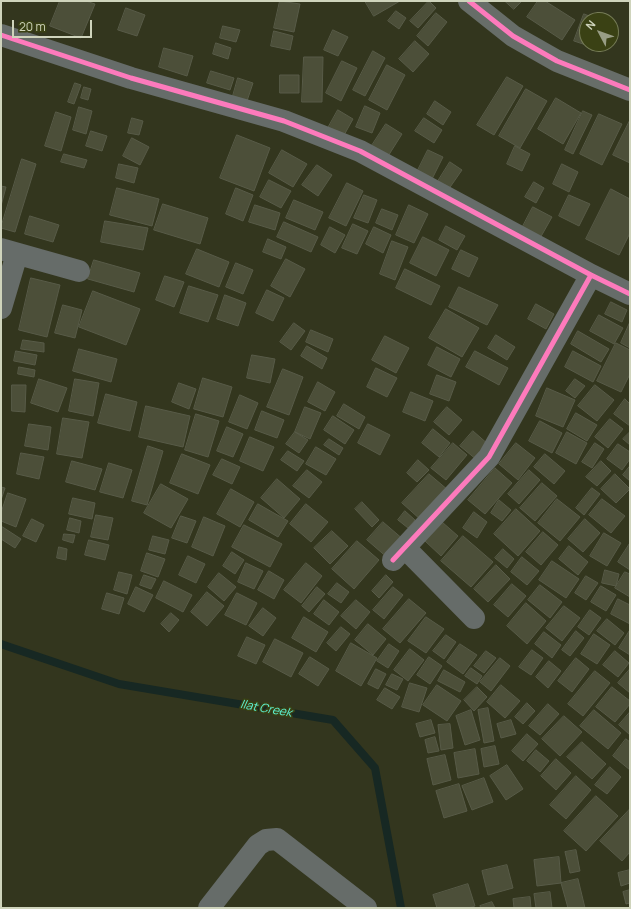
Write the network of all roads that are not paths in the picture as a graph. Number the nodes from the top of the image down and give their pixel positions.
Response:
1 (470, 1) edge
2 (1, 35) edge
3 (630, 90) edge
4 (9, 251) edge
5 (79, 271) dead end
6 (590, 274) junction
7 (630, 294) edge
8 (1, 308) edge
9 (474, 618) dead end
10 (209, 908) edge
11 (366, 908) edge

1 - 3 main road
2 - 6 street
4 - 5 street
4 - 8 street
6 - 7 street
6 - 9 street
10 - 11 street

